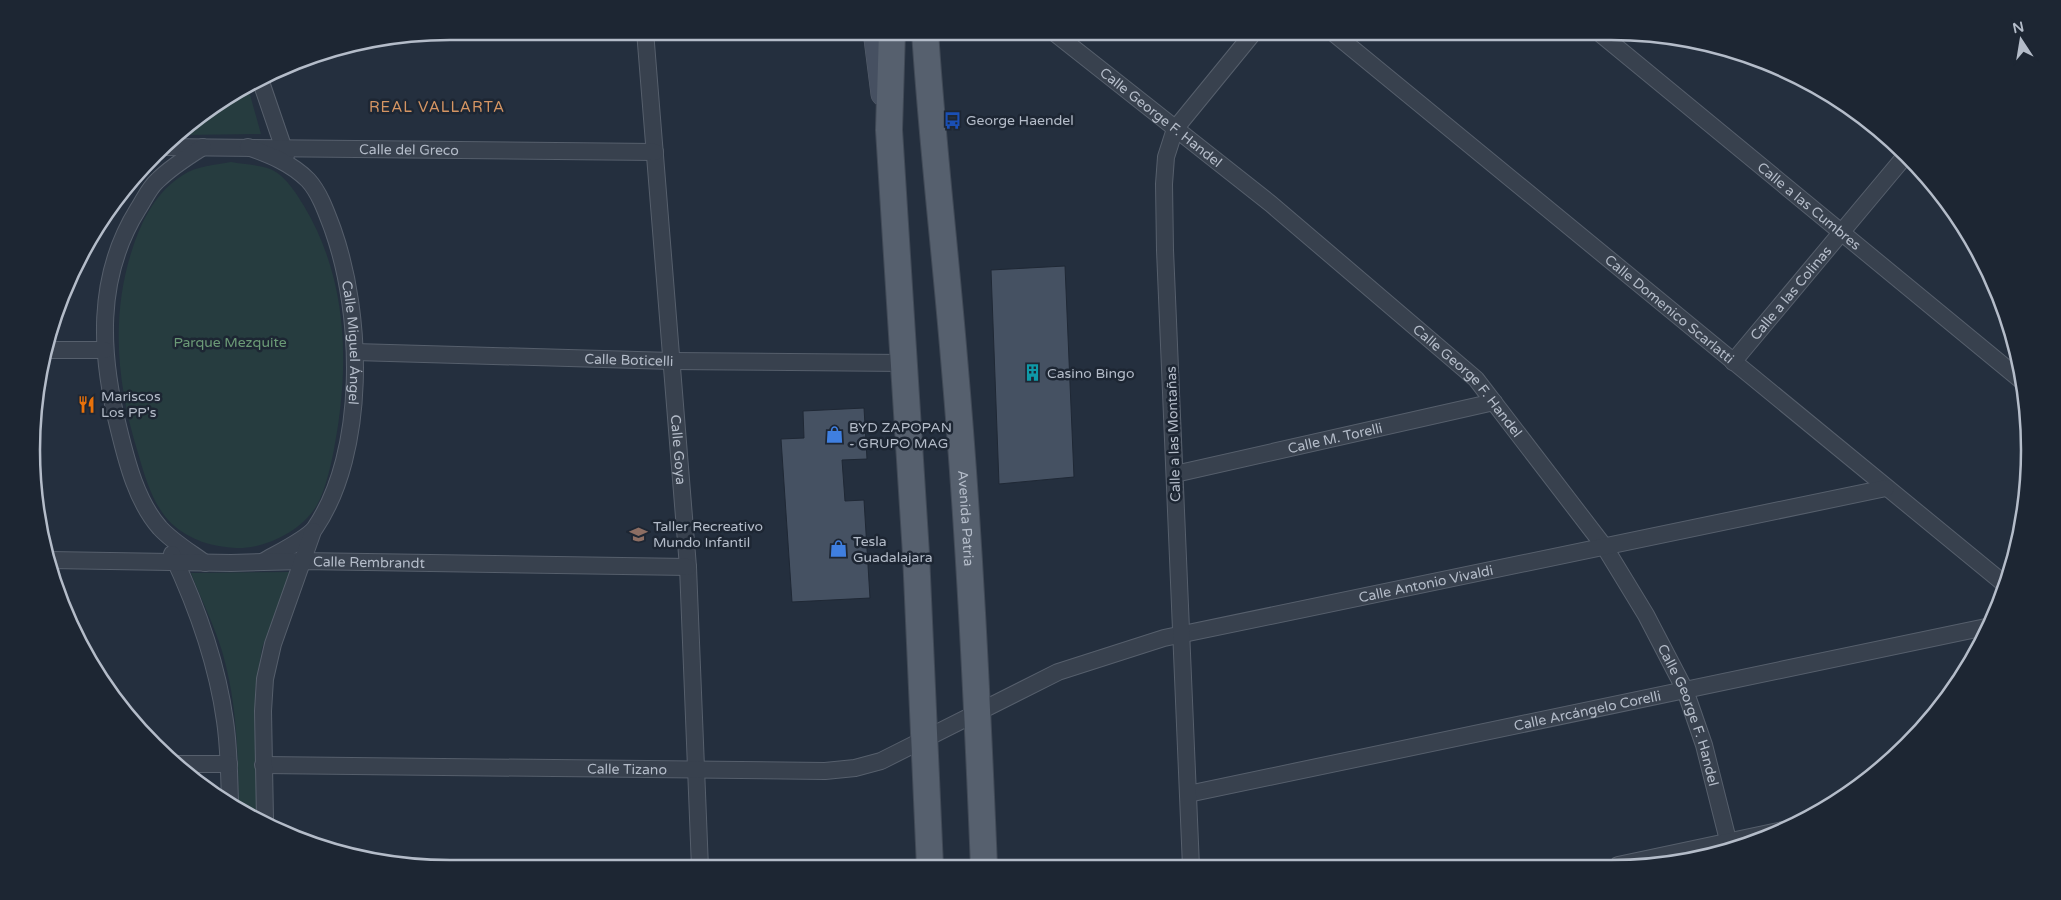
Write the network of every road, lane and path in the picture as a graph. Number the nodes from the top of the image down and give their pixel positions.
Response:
1 (646, 40) edge
2 (876, 40) edge
3 (892, 40) edge
4 (926, 40) edge
5 (937, 40) edge
6 (1063, 40) edge
7 (1248, 40) edge
8 (1342, 40) edge
9 (1608, 40) edge
10 (262, 86) edge
11 (930, 111) junction
12 (1176, 129) junction
13 (889, 130) junction
14 (175, 146) edge
15 (203, 147) junction
16 (248, 147) junction
17 (284, 147) junction
18 (655, 152) junction
19 (163, 157) edge
20 (1901, 161) edge
21 (289, 164) junction
22 (156, 182) junction
23 (1843, 232) junction
24 (53, 350) edge
25 (104, 350) junction
26 (355, 352) junction
27 (672, 361) junction
28 (1733, 362) junction
29 (903, 363) junction
30 (2014, 374) edge
31 (1494, 402) junction
32 (1175, 474) junction
33 (1886, 488) junction
34 (160, 527) junction
35 (314, 531) junction
36 (1604, 546) junction
37 (55, 560) edge
38 (303, 561) junction
39 (176, 562) junction
40 (262, 562) junction
41 (205, 563) junction
42 (688, 567) junction
43 (2000, 580) edge
44 (1980, 629) edge
45 (1181, 634) junction
46 (1685, 690) junction
47 (978, 712) junction
48 (924, 739) junction
49 (187, 764) edge
50 (229, 764) junction
51 (264, 765) junction
52 (696, 769) junction
53 (1188, 794) junction
54 (230, 796) edge
55 (265, 816) edge
56 (1728, 842) edge
57 (700, 860) edge
58 (930, 860) edge
59 (984, 860) edge
60 (1191, 860) edge

1 - 18 street, Calle Goya
2 - 13 street
3 - 13 main road
4 - 11 main road, Avenida Patria
5 - 11 street
6 - 12 street, Calle George F. Handel
7 - 12 street, Calle a las Montañas
8 - 28 street, Calle Domenico Scarlatti
9 - 23 street, Calle a las Cumbres
10 - 17 street
11 - 47 main road, Avenida Patria
12 - 31 street, Calle George F. Handel
12 - 32 street, Calle a las Montañas
13 - 29 main road
14 - 15 street, Calle del Greco
15 - 16 street, Calle del Greco
15 - 22 street
16 - 17 street, Calle del Greco
16 - 21 street, Calle Miguel Ángel
17 - 18 street, Calle del Greco
17 - 21 street
18 - 27 street, Calle Goya
19 - 22 street
20 - 23 street, Calle a las Colinas
21 - 26 street, Calle Miguel Ángel
22 - 25 street
23 - 28 street, Calle a las Colinas
23 - 30 street, Calle a las Cumbres
24 - 25 street
25 - 34 street
26 - 27 street, Calle Boticelli
26 - 35 street, Calle Miguel Ángel
27 - 29 street, Calle Boticelli
27 - 42 street, Calle Goya
28 - 33 street, Calle Domenico Scarlatti
29 - 48 main road
31 - 32 street, Calle M. Torelli
31 - 36 street, Calle George F. Handel
32 - 45 street, Calle a las Montañas
33 - 36 street, Calle Antonio Vivaldi
33 - 43 street, Calle Domenico Scarlatti
34 - 39 street
34 - 41 street
35 - 38 street, Calle Miguel Ángel
35 - 40 street
36 - 45 street, Calle Antonio Vivaldi
36 - 46 street, Calle George F. Handel
37 - 39 street, Calle Rembrandt
38 - 40 street, Calle Rembrandt
38 - 42 street, Calle Rembrandt
38 - 51 street, Calle Miguel Ángel
39 - 41 street, Calle Rembrandt
39 - 50 street
40 - 41 street, Calle Rembrandt
42 - 52 street, Calle Goya
44 - 46 street, Calle Arcángelo Corelli
45 - 47 street, Calle Antonio Vivaldi
45 - 53 street, Calle a las Montañas
46 - 53 street, Calle Arcángelo Corelli
46 - 56 street, Calle George F. Handel
47 - 48 street, Calle Tizano
47 - 59 main road, Avenida Patria
48 - 52 street, Calle Tizano
48 - 58 main road
49 - 50 street
50 - 54 street
51 - 52 street, Calle Tizano
51 - 55 street, Calle Miguel Ángel
52 - 57 street, Calle Goya
53 - 60 street, Calle a las Montañas

